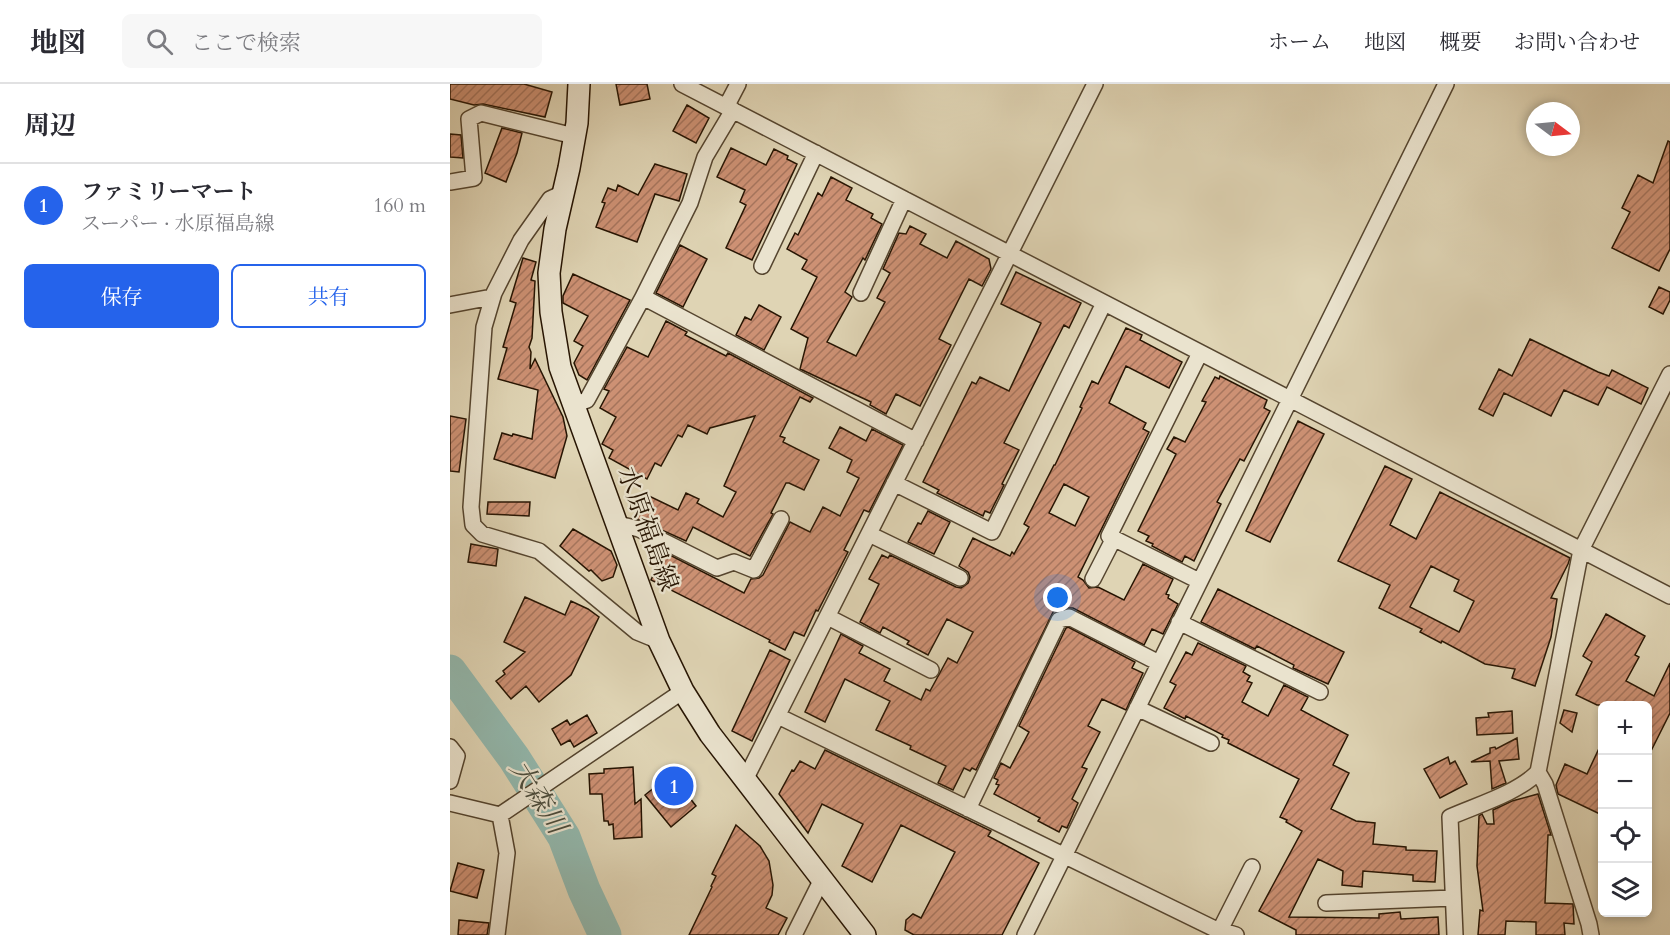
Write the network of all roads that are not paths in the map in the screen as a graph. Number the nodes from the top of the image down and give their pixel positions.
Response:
1 (579, 84) edge
2 (682, 84) edge
3 (738, 84) edge
4 (1095, 84) edge
5 (1446, 84) edge
6 (730, 109) junction
7 (574, 136) junction
8 (816, 153) junction
9 (450, 182) edge
10 (563, 193) junction
11 (904, 199) junction
12 (1010, 254) junction
13 (762, 266) dead end
14 (861, 293) dead end
15 (492, 297) junction
16 (643, 297) junction
17 (1104, 303) junction
18 (450, 305) edge
19 (1200, 353) junction
20 (1670, 374) edge
21 (1289, 399) junction
22 (574, 405) junction
23 (915, 441) junction
24 (894, 483) junction
25 (781, 519) dead end
26 (618, 524) junction
27 (869, 534) junction
28 (1114, 538) junction
29 (1581, 550) junction
30 (960, 578) dead end
31 (1093, 579) dead end
32 (1199, 581) junction
33 (1670, 596) edge
34 (828, 617) junction
35 (1179, 622) junction
36 (659, 641) junction
37 (1159, 663) junction
38 (931, 670) dead end
39 (683, 691) junction
40 (1320, 692) dead end
41 (1137, 708) junction
42 (778, 716) junction
43 (1211, 743) dead end
44 (450, 747) edge
45 (1538, 772) junction
46 (745, 780) junction
47 (450, 781) edge
48 (450, 802) edge
49 (968, 809) junction
50 (502, 814) junction
51 (1064, 856) junction
52 (1252, 867) dead end
53 (822, 879) junction
54 (1453, 898) junction
55 (1326, 903) dead end
56 (1220, 930) junction
57 (497, 935) edge
58 (794, 935) edge
59 (865, 935) edge
60 (1025, 935) edge
61 (1236, 935) edge
62 (1455, 935) edge
63 (1591, 935) edge

1 - 7 main road, 水原福島線
2 - 6 street
3 - 6 street
4 - 12 street
5 - 21 street
6 - 8 street
6 - 16 street
7 - 9 street
7 - 10 main road, 水原福島線
8 - 11 street
8 - 13 street
10 - 15 street
10 - 22 main road, 水原福島線
11 - 12 street
11 - 14 street
12 - 17 street
12 - 23 street
15 - 18 street
15 - 36 street
16 - 22 street
16 - 23 street
17 - 19 street
17 - 24 street
19 - 21 street
19 - 28 street
20 - 29 street
21 - 29 street
21 - 32 street
22 - 26 main road, 水原福島線
23 - 24 street
24 - 27 street
25 - 26 street
26 - 36 main road, 水原福島線
27 - 30 street
27 - 34 street
28 - 31 street
28 - 32 street
29 - 33 street
29 - 45 street
32 - 35 street
34 - 38 street
34 - 42 street
35 - 37 street
35 - 40 street
36 - 39 main road, 水原福島線
37 - 41 street
37 - 49 street
39 - 46 main road, 水原福島線
39 - 50 street
41 - 43 street
41 - 51 street
42 - 46 street
42 - 49 street
44 - 47 street
45 - 54 street
45 - 63 street
46 - 53 main road, 水原福島線
48 - 50 street
49 - 51 street
50 - 57 street
51 - 56 street
51 - 60 street
52 - 56 street
53 - 58 street
53 - 59 main road, 水原福島線
54 - 55 street
54 - 62 street
56 - 61 street

